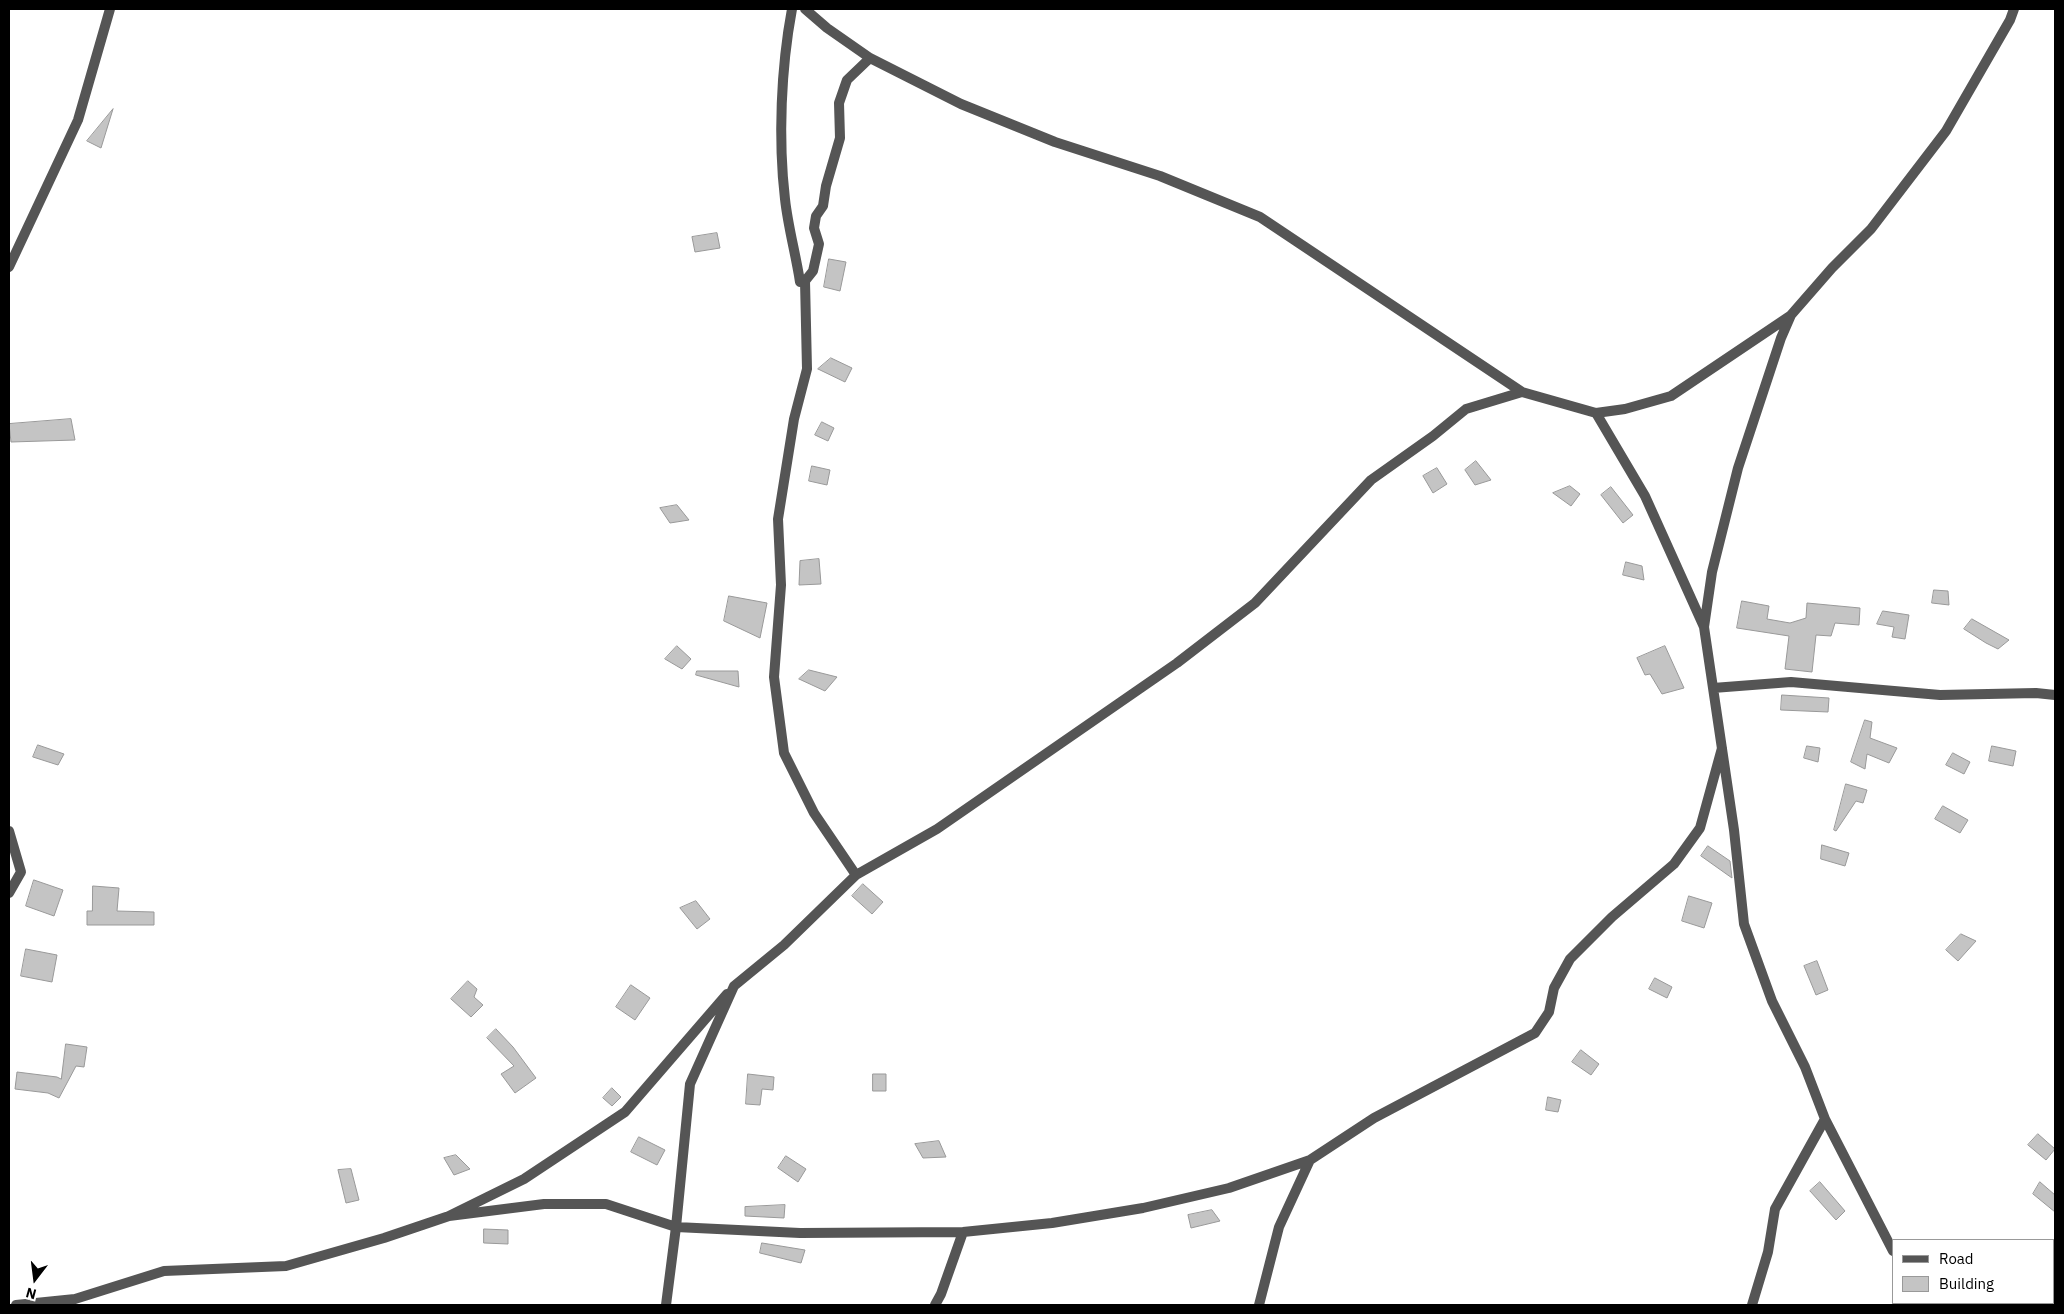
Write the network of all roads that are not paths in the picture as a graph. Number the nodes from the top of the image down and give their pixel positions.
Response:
1 (110, 9) edge
2 (792, 9) edge
3 (805, 9) edge
4 (2014, 9) edge
5 (870, 58) junction
6 (9, 266) edge
7 (805, 281) junction
8 (1791, 315) junction
9 (1522, 392) junction
10 (1596, 413) junction
11 (1704, 627) junction
12 (1713, 688) junction
13 (2055, 695) edge
14 (1722, 748) junction
15 (9, 831) edge
16 (856, 875) junction
17 (9, 893) edge
18 (734, 986) junction
19 (1825, 1119) junction
20 (1310, 1160) junction
21 (448, 1216) junction
22 (676, 1227) junction
23 (963, 1232) junction
24 (1892, 1249) edge
25 (16, 1305) edge
26 (666, 1305) edge
27 (935, 1305) edge
28 (1259, 1305) edge
29 (1752, 1305) edge

1 - 6 street
2 - 7 street
3 - 5 street
4 - 8 street
5 - 7 street
5 - 9 street
7 - 16 street
8 - 10 street
8 - 11 street
9 - 10 street
9 - 16 street
10 - 11 street
11 - 12 street
12 - 13 street
12 - 14 street
14 - 19 street
14 - 20 street
15 - 17 street
16 - 18 street
18 - 21 street
18 - 22 street
19 - 24 street
19 - 29 street
20 - 23 street
20 - 28 street
21 - 22 street
21 - 25 street
22 - 23 street
22 - 26 street
23 - 27 street

